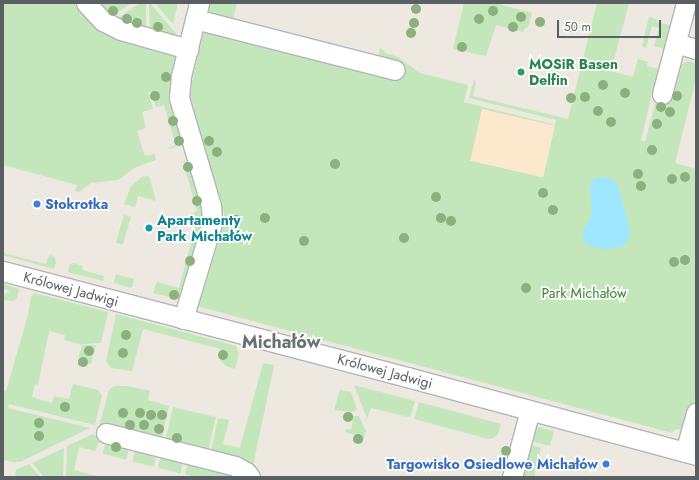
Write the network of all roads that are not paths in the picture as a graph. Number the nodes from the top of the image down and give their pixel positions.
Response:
1 (86, 3) edge
2 (686, 3) edge
3 (197, 11) edge
4 (676, 43) junction
5 (188, 49) junction
6 (696, 49) edge
7 (395, 70) dead end
8 (662, 94) dead end
9 (3, 271) edge
10 (183, 318) junction
11 (530, 410) junction
12 (696, 413) edge
13 (106, 433) dead end
14 (690, 454) edge
15 (250, 477) edge
16 (512, 477) edge

1 - 5 street
2 - 4 street
3 - 5 street
3 - 7 street
4 - 6 street
4 - 8 street
5 - 10 street
9 - 10 street, Królowej Jadwigi
10 - 11 street, Królowej Jadwigi
11 - 14 street, Królowej Jadwigi
11 - 16 street
12 - 14 street
13 - 15 street

